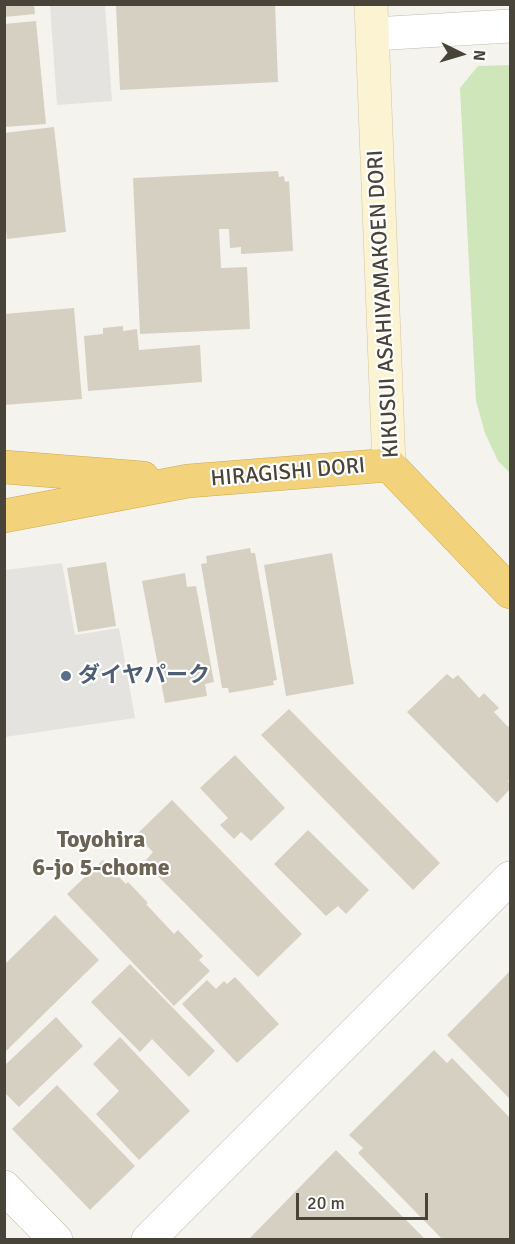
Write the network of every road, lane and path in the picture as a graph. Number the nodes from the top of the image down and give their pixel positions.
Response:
1 (372, 19) edge
2 (510, 26) edge
3 (389, 465) junction
4 (4, 467) edge
5 (188, 481) junction
6 (4, 516) edge
7 (510, 592) edge
8 (510, 878) edge
9 (4, 1187) edge
10 (56, 1239) edge
11 (148, 1239) edge

1 - 2 street
1 - 3 street, KIKUSUI ASAHIYAMAKOEN DORI
3 - 5 highway, HIRAGISHI DORI
3 - 7 highway, KIKUSUI ASAHIYAMAKOEN DORI
4 - 5 highway, HIRAGISHI DORI
5 - 6 highway, HIRAGISHI DORI
8 - 11 street
9 - 10 street

